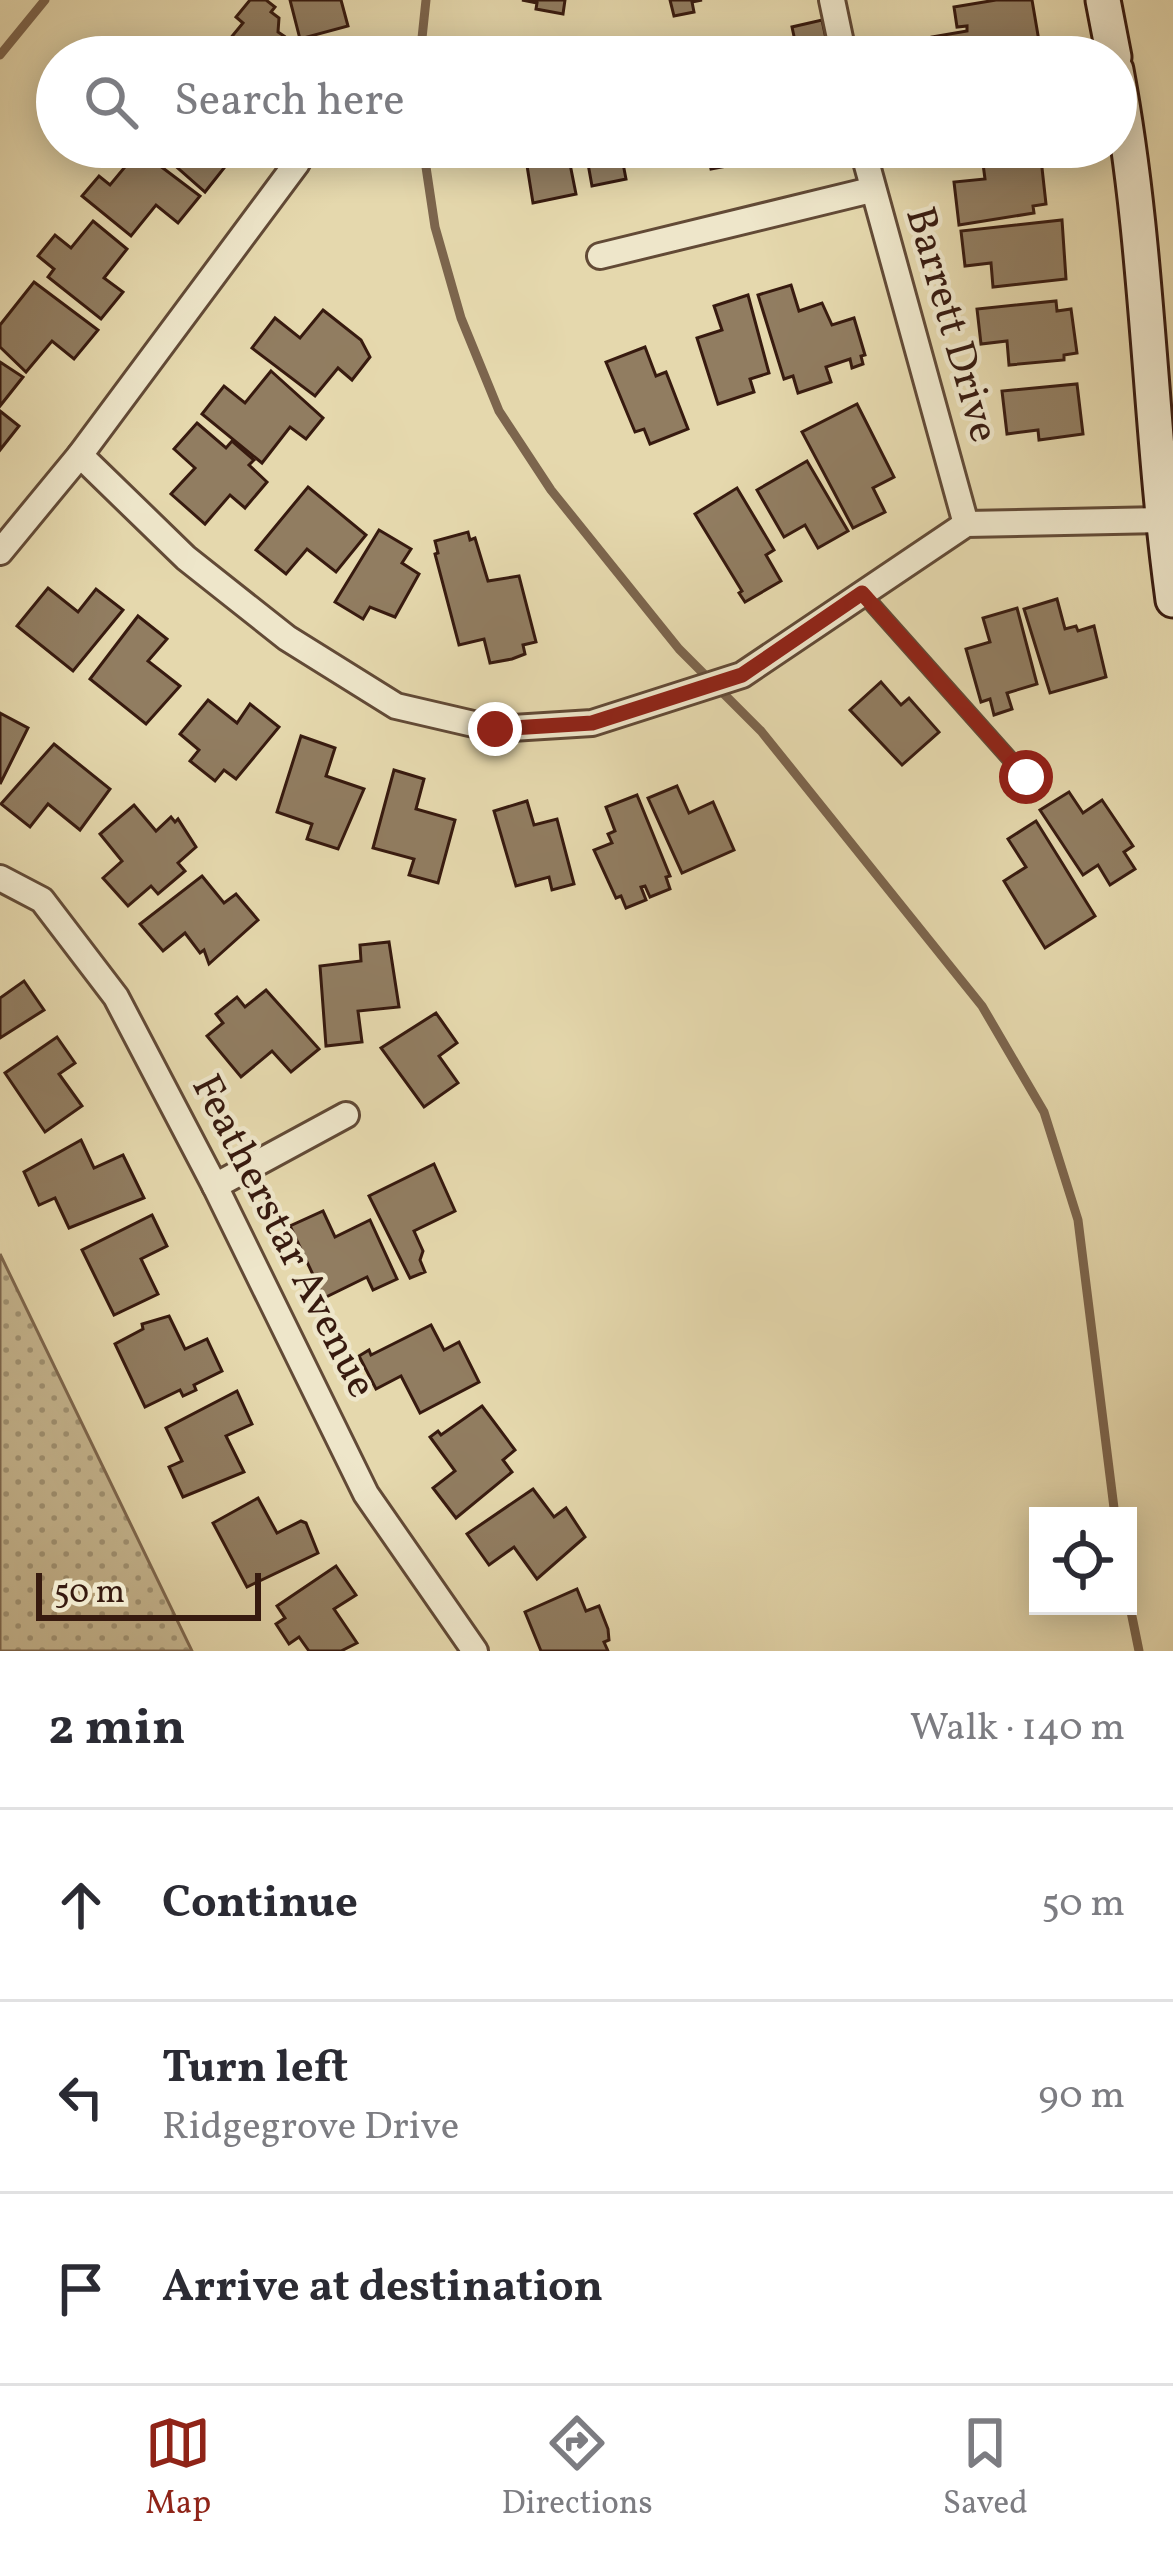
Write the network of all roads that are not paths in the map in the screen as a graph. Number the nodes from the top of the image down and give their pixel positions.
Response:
1 (832, 0) edge
2 (1103, 0) edge
3 (840, 36) edge
4 (1110, 36) edge
5 (294, 168) edge
6 (866, 168) edge
7 (1133, 168) edge
8 (871, 190) junction
9 (600, 256) dead end
10 (80, 455) junction
11 (1162, 520) junction
12 (965, 524) junction
13 (0, 552) edge
14 (862, 593) junction
15 (1173, 600) edge
16 (1026, 777) dead end
17 (0, 878) edge
18 (346, 1115) dead end
19 (215, 1186) junction
20 (475, 1651) edge

1 - 3 street
2 - 4 main road
5 - 10 street
6 - 8 street, Barrett Drive
7 - 11 main road
8 - 9 street
8 - 12 street, Barrett Drive
10 - 13 street
10 - 14 street
11 - 12 street
11 - 15 main road
12 - 14 street
14 - 16 lane
17 - 19 street, Featherstar Avenue
18 - 19 street
19 - 20 street, Featherstar Avenue

